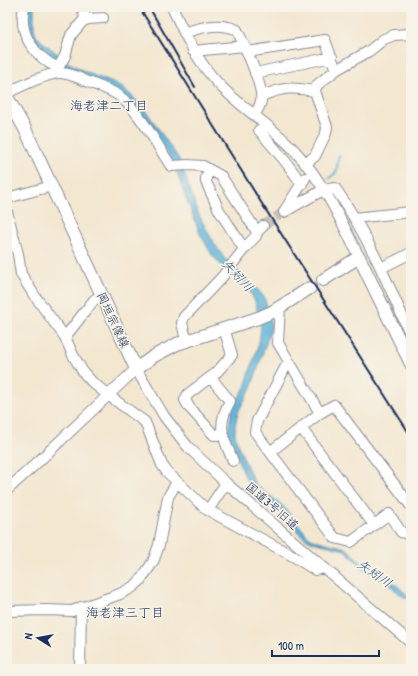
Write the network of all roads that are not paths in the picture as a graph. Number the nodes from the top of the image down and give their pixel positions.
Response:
1 (24, 7) edge
2 (82, 7) edge
3 (172, 7) edge
4 (103, 18) dead end
5 (86, 20) junction
6 (184, 33) junction
7 (411, 34) edge
8 (246, 49) junction
9 (193, 51) junction
10 (332, 57) junction
11 (336, 70) junction
12 (58, 71) junction
13 (255, 73) junction
14 (315, 91) junction
15 (7, 93) edge
16 (7, 96) edge
17 (262, 96) junction
18 (254, 115) junction
19 (259, 130) dead end
20 (295, 151) junction
21 (285, 161) junction
22 (308, 167) junction
23 (210, 170) junction
24 (302, 184) junction
25 (52, 186) junction
26 (323, 190) junction
27 (7, 198) edge
28 (7, 212) edge
29 (411, 212) edge
30 (354, 218) junction
31 (244, 250) junction
32 (411, 253) edge
33 (359, 257) junction
34 (381, 268) junction
35 (323, 280) dead end
36 (310, 288) dead end
37 (102, 295) junction
38 (276, 309) junction
39 (224, 328) junction
40 (411, 336) edge
41 (65, 337) junction
42 (186, 340) junction
43 (290, 363) junction
44 (411, 364) edge
45 (136, 369) junction
46 (211, 378) junction
47 (108, 396) junction
48 (320, 414) junction
49 (301, 428) junction
50 (222, 435) junction
51 (270, 452) junction
52 (233, 461) dead end
53 (178, 482) junction
54 (226, 483) junction
55 (7, 490) edge
56 (411, 506) edge
57 (208, 510) junction
58 (374, 525) junction
59 (411, 535) edge
60 (324, 568) junction
61 (82, 607) junction
62 (7, 611) edge
63 (411, 644) edge
64 (80, 669) edge

1 - 12 street
2 - 5 street
3 - 6 street
4 - 5 street
5 - 12 street
6 - 8 street
6 - 9 street
7 - 11 street
8 - 9 street
8 - 10 street
8 - 13 street
9 - 18 street
10 - 11 street
10 - 13 street
11 - 14 street
12 - 15 street
12 - 23 street
13 - 17 street
14 - 17 street
14 - 22 street
16 - 25 main road, 岡垣宗像線
17 - 18 street
18 - 20 street
19 - 21 street
20 - 21 street
20 - 22 street
21 - 24 street
22 - 24 street
22 - 26 street
23 - 31 street
23 - 31 street
24 - 26 street
25 - 27 street
25 - 37 main road, 岡垣宗像線
26 - 30 street
26 - 33 street
28 - 41 street
29 - 30 street
30 - 34 street
31 - 42 street
32 - 34 street
33 - 35 main road
33 - 44 main road
34 - 40 street
36 - 38 main road
37 - 41 street
37 - 45 main road, 岡垣宗像線
38 - 39 main road
38 - 43 street
39 - 42 main road
39 - 46 street
41 - 47 street
42 - 45 main road
43 - 48 street
43 - 51 street
45 - 47 street
45 - 54 street, 国道3号旧道
46 - 50 street
46 - 50 street
47 - 53 street
47 - 55 street
48 - 49 street
48 - 56 street
49 - 51 street
49 - 58 street
50 - 52 street
51 - 58 street
53 - 57 street
53 - 61 street
54 - 57 street
54 - 60 street, 国道3号旧道
57 - 60 street
58 - 59 street
60 - 63 street, 国道3号旧道
61 - 62 street
61 - 64 street

